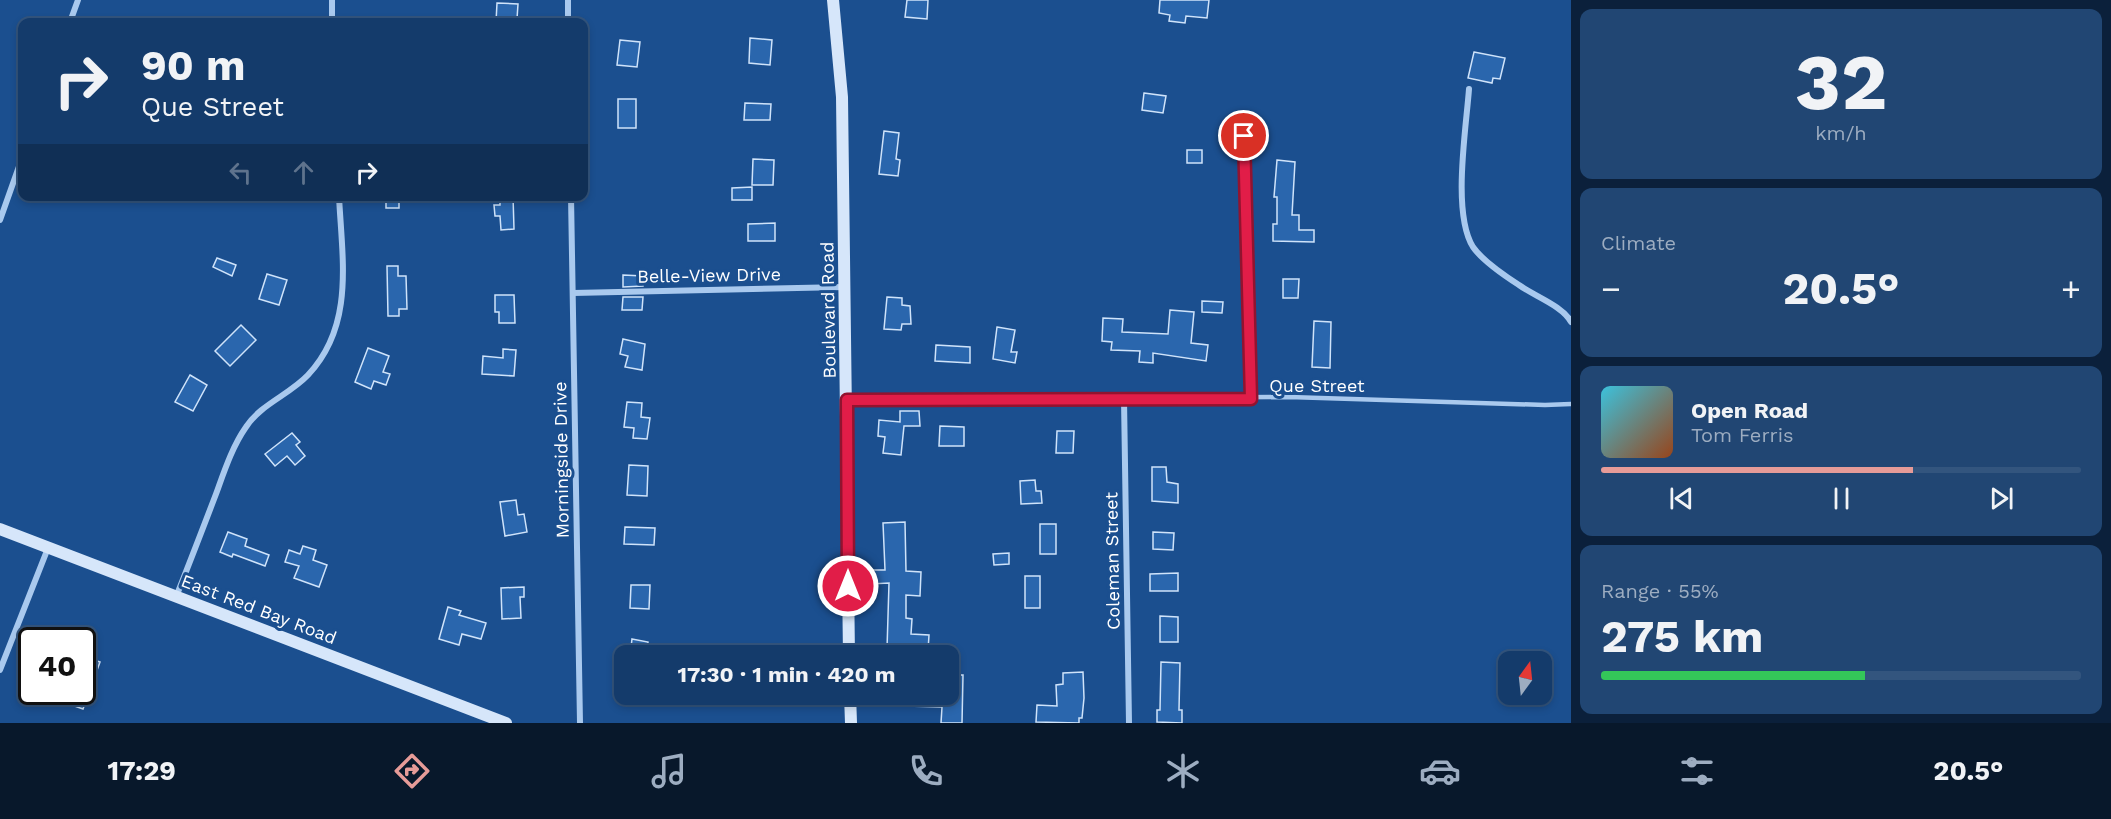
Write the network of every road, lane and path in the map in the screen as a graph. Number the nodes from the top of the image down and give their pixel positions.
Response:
1 (78, 0) edge
2 (332, 0) edge
3 (568, 0) edge
4 (833, 0) edge
5 (71, 18) edge
6 (332, 18) edge
7 (568, 18) edge
8 (1470, 89) dead end
9 (1244, 136) dead end
10 (18, 169) edge
11 (339, 201) edge
12 (571, 201) edge
13 (0, 220) edge
14 (846, 287) junction
15 (573, 293) junction
16 (1571, 321) edge
17 (1124, 399) junction
18 (1251, 399) junction
19 (847, 400) junction
20 (1571, 404) edge
21 (0, 529) edge
22 (48, 548) junction
23 (177, 597) junction
24 (849, 645) edge
25 (0, 670) edge
26 (850, 705) edge
27 (506, 723) edge
28 (580, 723) edge
29 (851, 723) edge
30 (1129, 723) edge

1 - 5 street
2 - 6 street
3 - 7 street
4 - 14 street, Boulevard Road
8 - 16 street
9 - 18 street
10 - 13 street
11 - 23 street
12 - 15 street, Morningside Drive
14 - 15 street, Belle-View Drive
14 - 19 street, Boulevard Road
15 - 28 street, Morningside Drive
17 - 18 lane, Que Street
17 - 19 lane, Que Street
17 - 30 street, Coleman Street
18 - 20 lane, Que Street
19 - 24 street, Boulevard Road
21 - 22 street, East Red Bay Road
22 - 23 street, East Red Bay Road
22 - 25 street
23 - 27 street, East Red Bay Road
26 - 29 street

